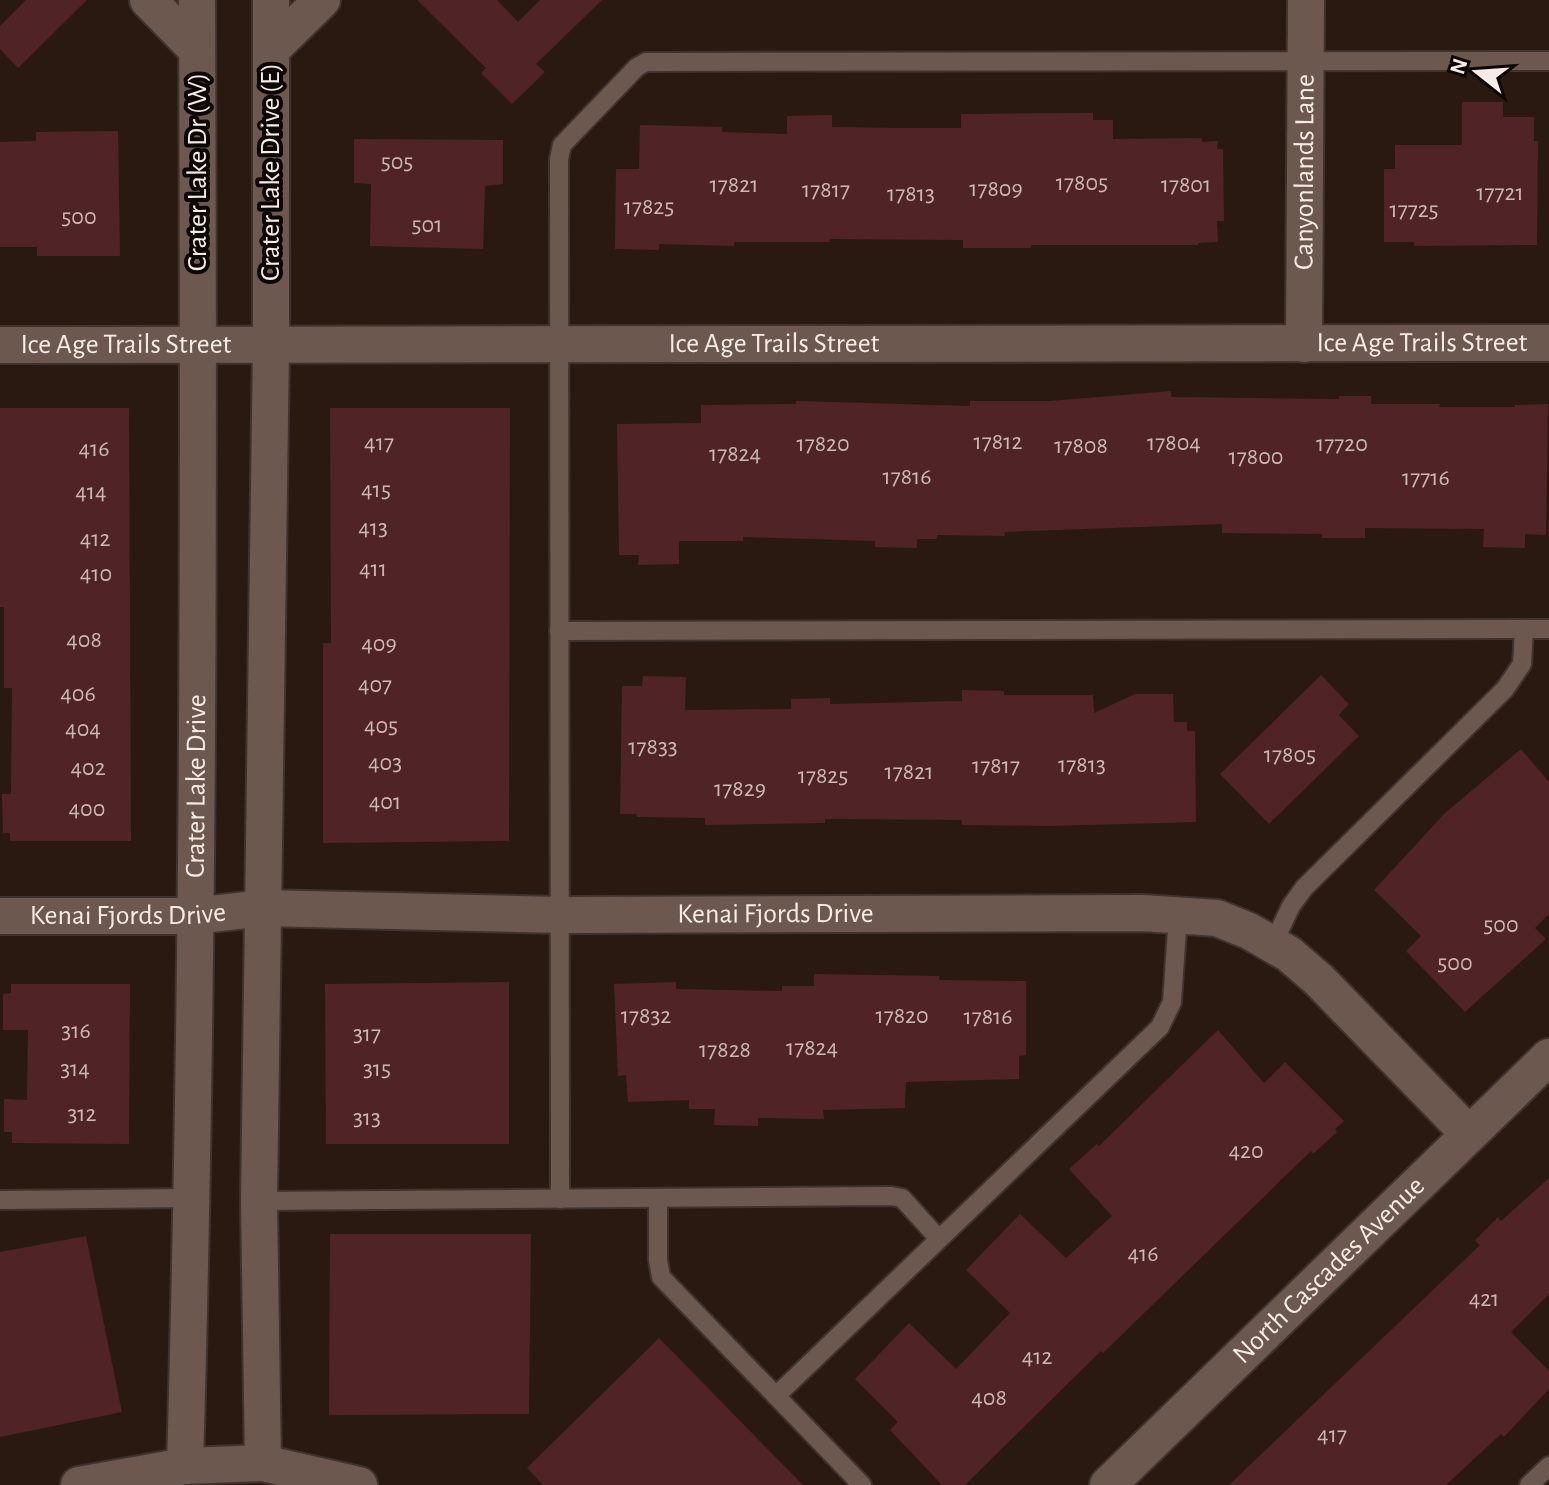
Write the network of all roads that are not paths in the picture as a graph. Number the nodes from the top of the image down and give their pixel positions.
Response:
1 (148, 0) edge
2 (197, 0) edge
3 (271, 0) edge
4 (322, 0) edge
5 (1306, 0) edge
6 (197, 50) junction
7 (271, 50) junction
8 (1306, 60) junction
9 (1549, 61) edge
10 (1549, 343) edge
11 (1304, 344) junction
12 (0, 345) edge
13 (198, 345) junction
14 (271, 345) junction
15 (559, 345) junction
16 (1524, 629) junction
17 (1549, 629) edge
18 (559, 631) junction
19 (263, 908) junction
20 (559, 915) junction
21 (1178, 915) junction
22 (0, 916) edge
23 (194, 916) junction
24 (1273, 944) junction
25 (1549, 1057) edge
26 (1469, 1134) junction
27 (192, 1198) junction
28 (560, 1199) junction
29 (658, 1199) junction
30 (0, 1200) edge
31 (259, 1201) junction
32 (939, 1239) junction
33 (776, 1396) junction
34 (263, 1463) junction
35 (185, 1466) junction
36 (1549, 1466) edge
37 (79, 1485) edge
38 (359, 1485) edge
39 (862, 1485) edge
40 (1108, 1485) edge
41 (1529, 1485) edge

1 - 6 street
2 - 6 street, Crater Lake Dr (W)
3 - 7 street, Crater Lake Drive (E)
4 - 7 street
5 - 8 street, Canyonlands Lane
6 - 13 street, Crater Lake Dr (W)
7 - 14 street, Crater Lake Drive (E)
8 - 9 lane
8 - 11 street, Canyonlands Lane
8 - 15 lane
10 - 11 street, Ice Age Trails Street
11 - 15 street, Ice Age Trails Street
12 - 13 street, Ice Age Trails Street
13 - 14 street, Ice Age Trails Street
13 - 23 street, Crater Lake Drive
14 - 15 street, Ice Age Trails Street
14 - 19 street
15 - 18 lane
16 - 17 lane
16 - 18 lane
16 - 24 lane
18 - 20 lane
19 - 20 street, Kenai Fjords Drive
19 - 23 street, Kenai Fjords Drive
19 - 31 street
20 - 21 street, Kenai Fjords Drive
20 - 28 lane
21 - 24 street, Kenai Fjords Drive
21 - 32 lane
22 - 23 street, Kenai Fjords Drive
23 - 27 street, Crater Lake Drive
24 - 26 street, Kenai Fjords Drive
25 - 26 street, North Cascades Avenue
26 - 40 street, North Cascades Avenue
27 - 30 lane
27 - 35 street, Crater Lake Drive
28 - 29 lane
28 - 31 lane
29 - 32 lane
29 - 33 lane
31 - 34 street
32 - 33 lane
33 - 39 lane
34 - 35 street
34 - 38 street
35 - 37 street
36 - 41 lane

